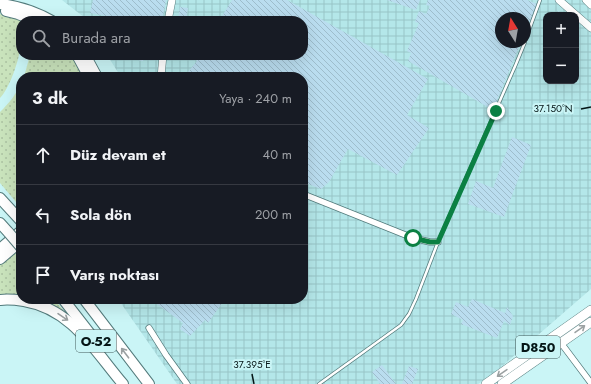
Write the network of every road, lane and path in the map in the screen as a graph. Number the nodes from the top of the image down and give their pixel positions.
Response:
1 (172, 0) edge
2 (540, 0) edge
3 (559, 0) edge
4 (586, 0) edge
5 (0, 4) edge
6 (591, 5) edge
7 (0, 10) edge
8 (23, 16) edge
9 (43, 16) edge
10 (169, 16) edge
11 (531, 25) edge
12 (591, 28) edge
13 (522, 48) edge
14 (80, 60) edge
15 (88, 60) edge
16 (163, 60) edge
17 (86, 72) edge
18 (94, 72) edge
19 (161, 72) edge
20 (308, 196) edge
21 (0, 198) edge
22 (16, 216) edge
23 (0, 223) edge
24 (16, 235) edge
25 (16, 241) edge
26 (438, 242) junction
27 (16, 245) edge
28 (0, 249) edge
29 (0, 259) edge
30 (0, 300) edge
31 (16, 300) edge
32 (37, 304) edge
33 (67, 304) edge
34 (88, 304) edge
35 (591, 310) edge
36 (591, 322) edge
37 (149, 328) dead end
38 (561, 342) junction
39 (506, 383) edge
40 (591, 383) edge
41 (123, 384) edge
42 (127, 384) edge
43 (148, 384) edge
44 (187, 384) edge
45 (319, 384) edge
46 (486, 384) edge

1 - 10 street
2 - 11 lane
3 - 12 street
4 - 6 street
5 - 9 highway
7 - 8 highway
13 - 26 lane
14 - 17 highway
15 - 18 highway
16 - 19 street
20 - 26 street
21 - 22 highway
23 - 25 highway, bridge
24 - 28 highway
26 - 45 lane
27 - 29 highway
30 -> 31 highway
32 -> 41 highway
33 - 42 highway, O-52
43 -> 34 highway, O-52
35 -> 46 highway, D850
38 -> 36 highway, D850
37 - 44 street
38 - 39 highway, D850
38 - 40 street

